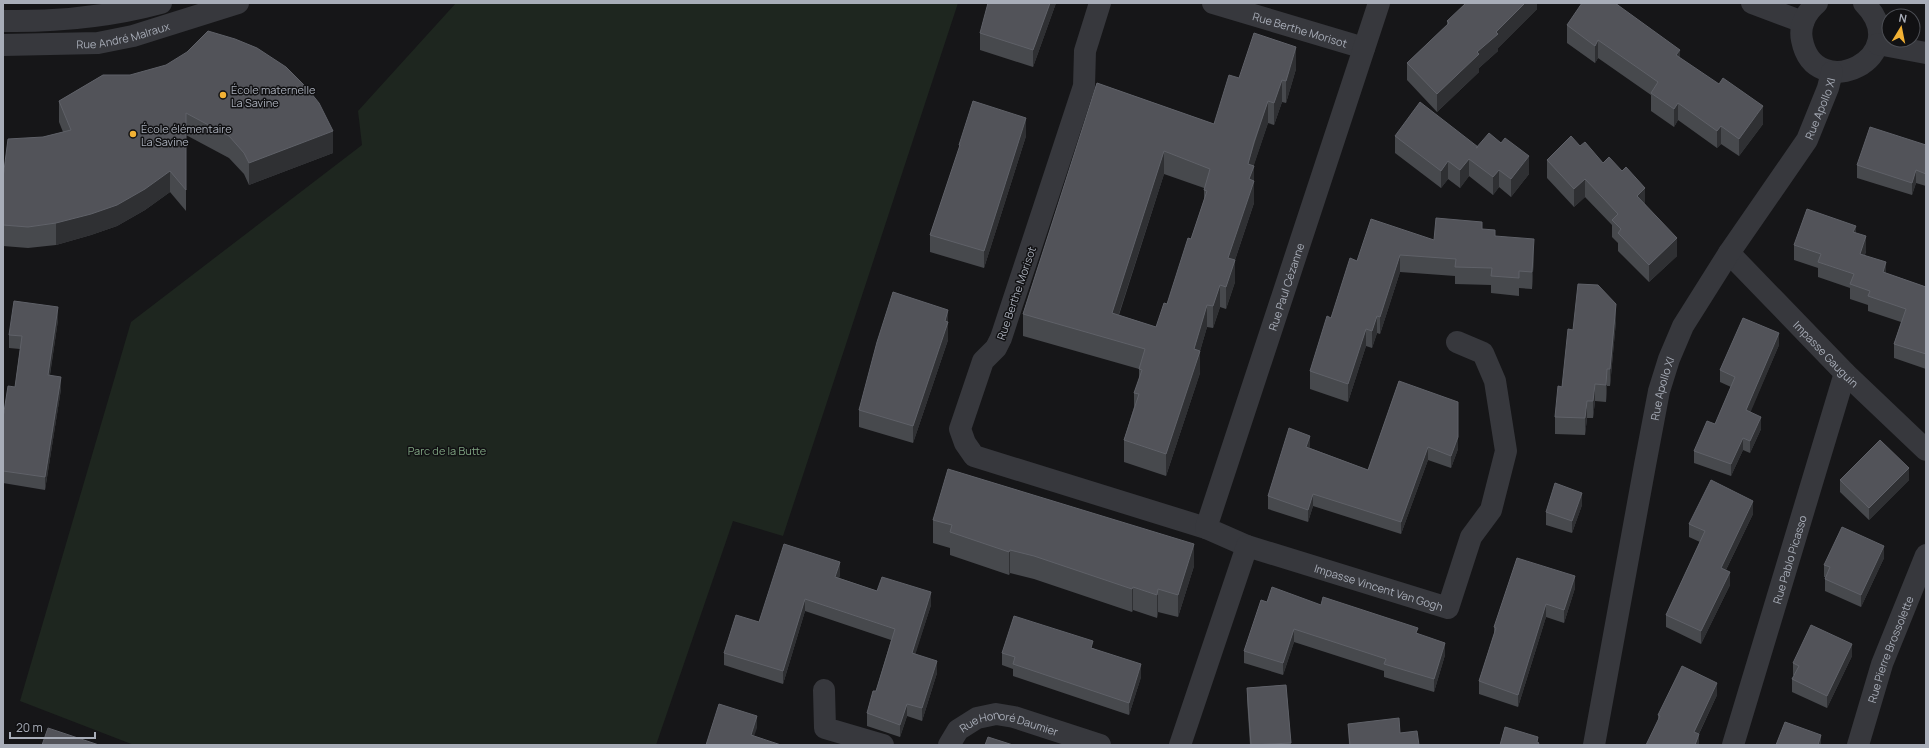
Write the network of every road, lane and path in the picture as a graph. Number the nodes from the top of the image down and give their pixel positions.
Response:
1 (161, 3) edge
2 (238, 3) edge
3 (1100, 3) edge
4 (1213, 3) edge
5 (1379, 3) edge
6 (1752, 3) edge
7 (1817, 3) edge
8 (1864, 3) edge
9 (3, 21) edge
10 (1803, 22) junction
11 (1878, 44) junction
12 (3, 45) edge
13 (1364, 48) junction
14 (1926, 53) edge
15 (1832, 72) junction
16 (1729, 253) junction
17 (1457, 342) dead end
18 (1845, 373) junction
19 (1926, 450) edge
20 (1206, 528) junction
21 (1247, 546) junction
22 (1926, 555) edge
23 (824, 690) dead end
24 (883, 745) edge
25 (949, 745) edge
26 (1100, 745) edge
27 (1180, 745) edge
28 (1594, 745) edge
29 (1733, 745) edge
30 (1858, 745) edge

1 - 9 street, Rue André Malraux
2 - 12 street, Rue André Malraux
3 - 20 street, Rue Berthe Morisot
4 - 13 street, Rue Berthe Morisot
5 - 13 street, Rue Paul Cézanne
6 - 10 street
7 - 10 street
8 - 11 street
10 - 15 street
11 - 14 street
11 - 15 street
13 - 20 street, Rue Paul Cézanne
15 - 16 street, Rue Apollo XI
16 - 18 street, Impasse Gauguin
16 - 28 street, Rue Apollo XI
17 - 21 street, Impasse Vincent Van Gogh
18 - 19 street, Impasse Gauguin
18 - 29 street, Rue Pablo Picasso
20 - 21 street
21 - 27 street
22 - 30 street, Rue Pierre Brossolette
23 - 24 street
25 - 26 street, Rue Honoré Daumier

